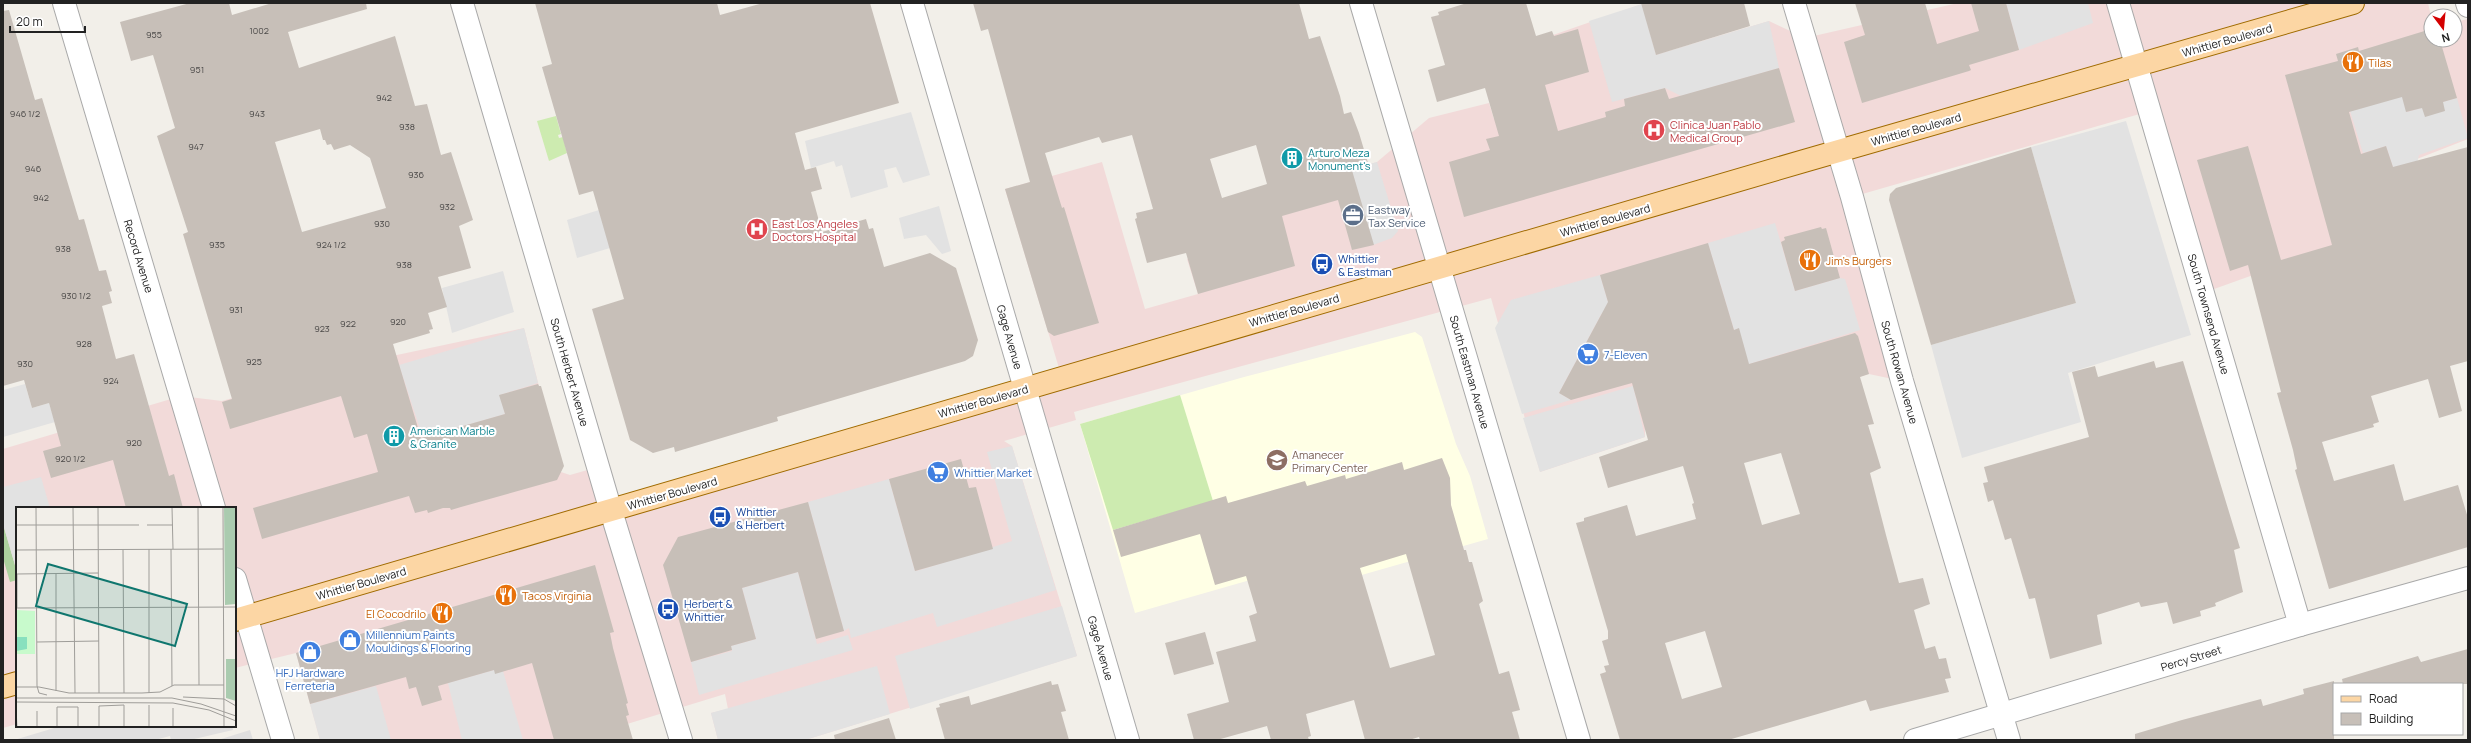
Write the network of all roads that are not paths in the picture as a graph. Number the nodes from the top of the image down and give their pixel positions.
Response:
1 (64, 3) edge
2 (462, 3) edge
3 (912, 3) edge
4 (1362, 3) edge
5 (1794, 3) edge
6 (2118, 3) edge
7 (2353, 3) edge
8 (2137, 66) junction
9 (1838, 151) junction
10 (1440, 268) junction
11 (1025, 388) junction
12 (214, 507) edge
13 (611, 511) junction
14 (2468, 578) edge
15 (236, 586) edge
16 (241, 618) edge
17 (2300, 625) junction
18 (16, 683) edge
19 (3, 687) edge
20 (2002, 715) junction
21 (283, 740) edge
22 (681, 740) edge
23 (1128, 740) edge
24 (1579, 740) edge
25 (1915, 740) edge
26 (2010, 740) edge

1 - 12 street, Record Avenue
2 - 13 street, South Herbert Avenue
3 - 11 street, Gage Avenue
4 - 10 street, South Eastman Avenue
5 - 9 street, South Rowan Avenue
6 - 8 street, South Townsend Avenue
7 - 8 main road, Whittier Boulevard
8 - 9 main road, Whittier Boulevard
8 - 17 street, South Townsend Avenue
9 - 10 main road, Whittier Boulevard
9 - 20 street, South Rowan Avenue
10 - 11 main road, Whittier Boulevard
10 - 24 street, South Eastman Avenue
11 - 13 main road, Whittier Boulevard
11 - 23 street, Gage Avenue
13 - 16 main road, Whittier Boulevard
13 - 22 street, South Herbert Avenue
14 - 17 street, Percy Street
15 - 16 street
16 - 21 street
17 - 20 street, Percy Street
18 - 19 main road
20 - 25 street, Percy Street
20 - 26 street, South Rowan Avenue

